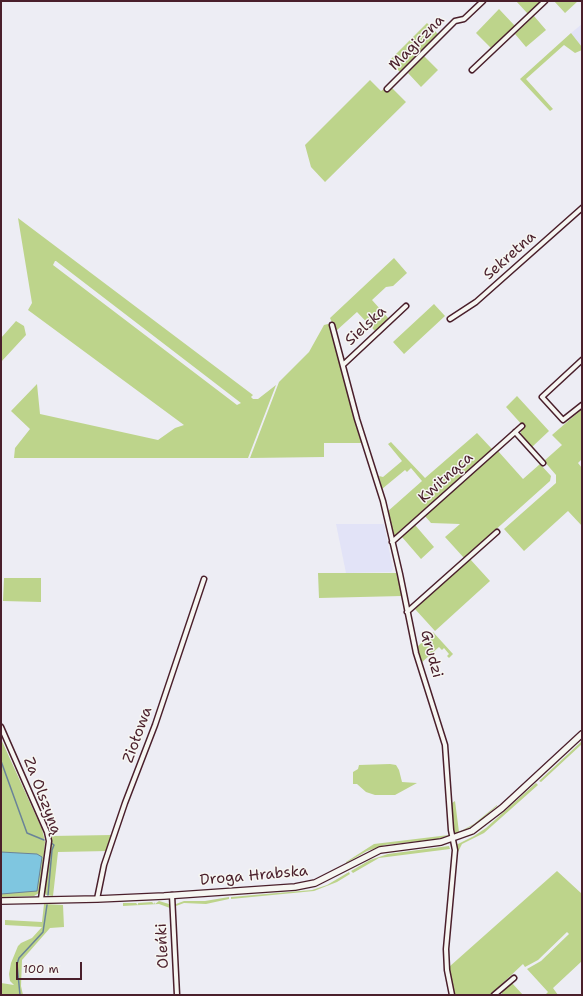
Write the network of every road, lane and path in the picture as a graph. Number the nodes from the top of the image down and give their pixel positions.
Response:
1 (483, 1) edge
2 (545, 1) edge
3 (472, 70) dead end
4 (387, 89) dead end
5 (582, 208) edge
6 (406, 306) dead end
7 (450, 319) dead end
8 (332, 325) dead end
9 (582, 360) edge
10 (344, 364) junction
11 (582, 405) edge
12 (522, 426) dead end
13 (515, 432) junction
14 (543, 463) dead end
15 (497, 532) dead end
16 (392, 542) junction
17 (204, 579) dead end
18 (408, 612) junction
19 (1, 727) edge
20 (582, 734) edge
21 (453, 840) junction
22 (172, 895) junction
23 (41, 899) junction
24 (97, 899) junction
25 (1, 901) edge
26 (514, 978) dead end
27 (177, 995) edge
28 (452, 995) edge
29 (494, 995) edge

1 - 4 street, Magiczna
2 - 3 street
5 - 7 street, Sekretna
6 - 10 street, Sielska
8 - 10 street, Grudzi
9 - 11 street
10 - 16 street, Grudzi
12 - 13 street, Kwitnąca
13 - 14 street
13 - 16 street, Kwitnąca
15 - 18 street
16 - 18 street, Grudzi
17 - 24 street, Ziołowa
18 - 21 street, Grudzi
19 - 23 street, Za Olszyną
20 - 21 street, Droga Hrabska
21 - 22 street, Droga Hrabska
21 - 28 street, Grudzi
22 - 24 street, Droga Hrabska
22 - 27 street, Oleńki
23 - 24 street, Droga Hrabska
23 - 25 street, Droga Hrabska
26 - 29 street

